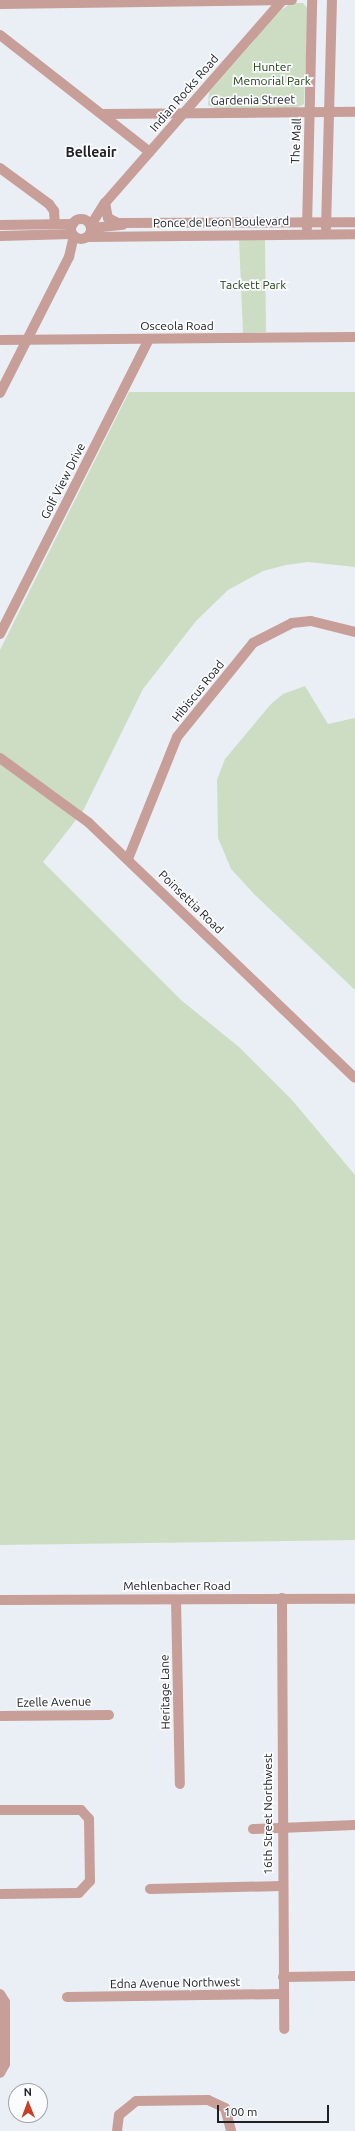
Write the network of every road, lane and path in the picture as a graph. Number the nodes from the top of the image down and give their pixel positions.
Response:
1 (283, 0) edge
2 (292, 0) edge
3 (312, 0) edge
4 (332, 0) edge
5 (0, 4) edge
6 (0, 35) edge
7 (310, 112) junction
8 (329, 112) junction
9 (355, 112) edge
10 (184, 113) junction
11 (103, 114) junction
12 (150, 152) junction
13 (0, 168) edge
14 (105, 203) junction
15 (307, 222) junction
16 (326, 222) junction
17 (355, 222) edge
18 (55, 224) junction
19 (127, 224) junction
20 (0, 225) edge
21 (87, 229) junction
22 (73, 231) junction
23 (307, 234) junction
24 (326, 234) junction
25 (355, 234) edge
26 (0, 236) edge
27 (69, 257) junction
28 (355, 337) edge
29 (149, 339) junction
30 (0, 340) edge
31 (26, 340) junction
32 (0, 393) edge
33 (355, 632) edge
34 (0, 634) edge
35 (0, 758) edge
36 (128, 859) junction
37 (355, 1078) edge
38 (282, 1598) junction
39 (355, 1599) edge
40 (0, 1600) edge
41 (176, 1600) junction
42 (109, 1715) dead end
43 (0, 1716) edge
44 (180, 1784) dead end
45 (0, 1810) edge
46 (355, 1825) edge
47 (281, 1828) junction
48 (253, 1829) dead end
49 (281, 1886) junction
50 (150, 1889) dead end
51 (0, 1894) edge
52 (355, 1976) edge
53 (283, 1977) junction
54 (0, 1994) edge
55 (282, 1994) junction
56 (67, 1997) dead end
57 (284, 2029) dead end
58 (0, 2073) edge
59 (117, 2131) edge
60 (231, 2131) edge

1 - 2 street
1 - 5 street
1 - 10 street, Indian Rocks Road
3 - 7 street, The Mall
4 - 8 street
6 - 11 street
7 - 8 street, Gardenia Street
7 - 10 street, Gardenia Street
7 - 15 street, The Mall
8 - 9 street, Gardenia Street
8 - 16 street
10 - 11 street, Gardenia Street
10 - 12 street, Indian Rocks Road
11 - 12 street
12 - 14 street, Indian Rocks Road
13 - 18 street
14 - 19 street, Ponce de Leon Boulevard
14 - 21 street, Indian Rocks Road
15 - 16 street, Ponce de Leon Boulevard
15 - 19 street, Ponce de Leon Boulevard
15 - 23 street, The Mall
16 - 17 street, Ponce de Leon Boulevard
16 - 24 street
18 - 20 street
18 - 22 street
19 - 21 street, Ponce de Leon Boulevard
21 - 22 street
21 - 22 street
21 - 23 street, Ponce de Leon Boulevard
21 - 27 street, Indian Rocks Road
22 - 26 street
22 - 27 street, Indian Rocks Road
23 - 24 street, Ponce de Leon Boulevard
24 - 25 street, Ponce de Leon Boulevard
27 - 31 street, Indian Rocks Road
28 - 29 street, Osceola Road
29 - 31 street, Osceola Road
29 - 34 street, Golf View Drive
30 - 31 street, Osceola Road
31 - 32 street, Indian Rocks Road
33 - 36 street, Hibiscus Road
35 - 36 street, Poinsettia Road
36 - 37 street, Poinsettia Road
38 - 39 street, Mehlenbacher Road
38 - 41 street, Mehlenbacher Road
38 - 47 street, 16th Street Northwest
40 - 41 street, Mehlenbacher Road
41 - 44 street, Heritage Lane
42 - 43 street, Ezelle Avenue
45 - 51 street
46 - 47 street
47 - 48 street
47 - 49 street, 16th Street Northwest
49 - 50 street
49 - 53 street, 16th Street Northwest
52 - 53 street
53 - 55 street, 16th Street Northwest
54 - 58 street
55 - 56 street, Edna Avenue Northwest
55 - 57 street, 16th Street Northwest
59 - 60 street

